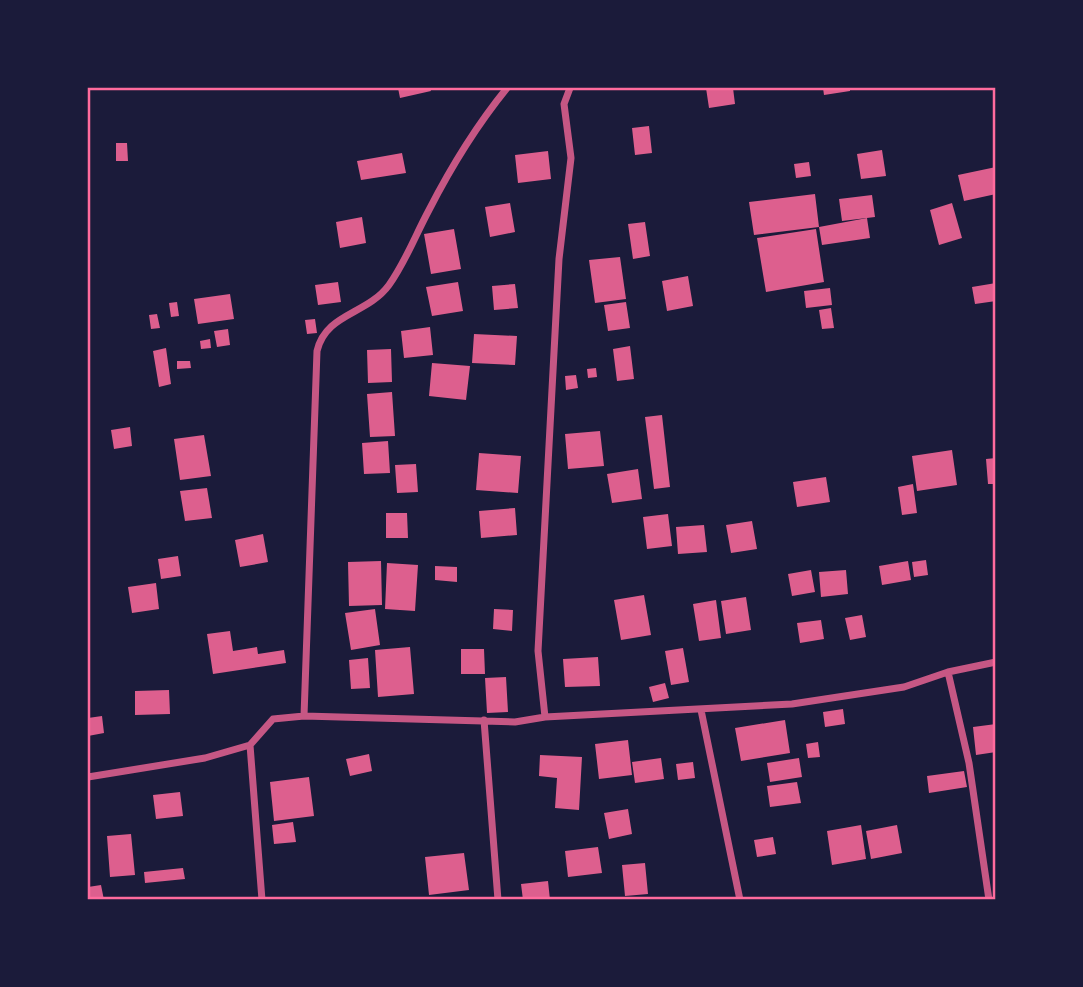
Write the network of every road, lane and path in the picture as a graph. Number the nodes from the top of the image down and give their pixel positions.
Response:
1 (507, 88) edge
2 (570, 88) edge
3 (996, 662) edge
4 (948, 672) junction
5 (701, 710) junction
6 (304, 716) junction
7 (545, 717) junction
8 (484, 720) junction
9 (250, 745) junction
10 (88, 777) edge
11 (262, 900) edge
12 (498, 900) edge
13 (740, 900) edge
14 (989, 900) edge

1 - 6 street
2 - 7 street
3 - 4 street
4 - 5 street
4 - 14 street
5 - 7 street
5 - 13 street
6 - 8 street
6 - 9 street
7 - 8 street
8 - 12 street
9 - 10 street
9 - 11 street

